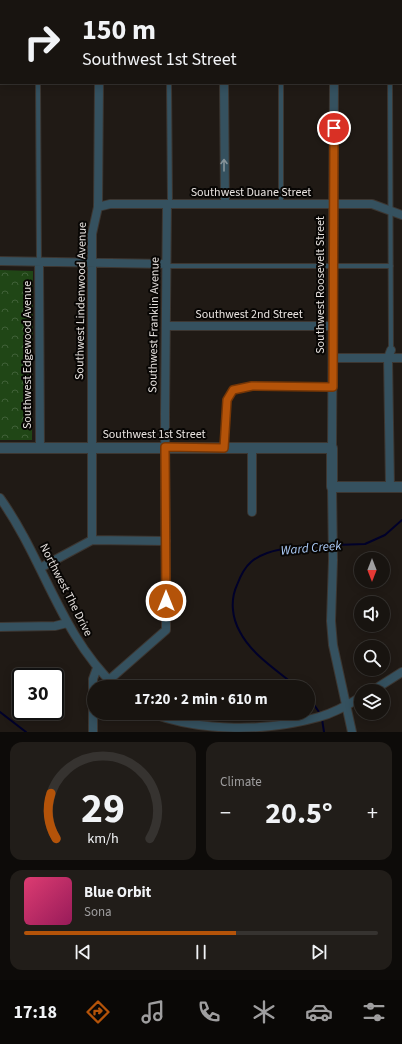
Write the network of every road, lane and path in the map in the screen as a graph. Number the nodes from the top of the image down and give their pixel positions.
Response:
1 (38, 84) edge
2 (99, 84) edge
3 (169, 84) edge
4 (224, 84) edge
5 (281, 84) edge
6 (334, 84) edge
7 (390, 84) edge
8 (169, 204) junction
9 (225, 204) junction
10 (281, 204) junction
11 (333, 204) junction
12 (98, 207) junction
13 (391, 211) junction
14 (402, 215) edge
15 (0, 261) edge
16 (39, 262) junction
17 (92, 262) junction
18 (166, 265) junction
19 (391, 266) junction
20 (333, 267) junction
21 (166, 326) junction
22 (333, 326) junction
23 (390, 354) junction
24 (333, 358) junction
25 (402, 358) edge
26 (333, 387) junction
27 (92, 447) junction
28 (165, 447) junction
29 (0, 448) edge
30 (40, 448) junction
31 (224, 448) junction
32 (252, 448) junction
33 (332, 448) junction
34 (332, 486) junction
35 (390, 486) junction
36 (402, 487) edge
37 (0, 498) edge
38 (252, 512) dead end
39 (92, 540) junction
40 (166, 542) junction
41 (40, 568) junction
42 (67, 623) junction
43 (0, 627) edge
44 (97, 668) junction
45 (402, 672) edge
46 (109, 680) joint
47 (383, 684) edge
48 (354, 701) edge
49 (346, 706) junction
50 (167, 720) edge
51 (187, 729) edge
52 (256, 731) edge
53 (93, 732) edge
54 (352, 732) edge

1 - 16 lane
2 - 12 street, Southwest Lindenwood Avenue
3 - 8 lane
9 -> 4 street
5 - 10 lane
6 - 11 street, Southwest Roosevelt Street
7 - 13 lane
8 - 9 street, Southwest Duane Street
8 - 12 street, Southwest Duane Street
8 - 18 street, Southwest Franklin Avenue
9 - 10 street, Southwest Duane Street
10 - 11 street, Southwest Duane Street
11 - 13 street, Southwest Duane Street
11 - 20 street, Southwest Roosevelt Street
12 - 17 street, Southwest Lindenwood Avenue
13 - 14 street, Southwest Duane Street
13 - 19 lane
15 - 16 street
16 - 17 street
16 - 30 street, Southwest Edgewood Avenue
17 - 18 street
17 - 27 street, Southwest Lindenwood Avenue
18 - 20 lane
18 - 21 street, Southwest Franklin Avenue
19 - 20 lane
19 - 23 lane
20 - 22 street, Southwest Roosevelt Street
21 - 22 street, Southwest 2nd Street
21 - 28 street, Southwest Franklin Avenue
22 - 24 street, Southwest Roosevelt Street
23 - 24 street
23 - 25 street
23 - 35 street
24 - 26 street, Southwest Roosevelt Street
26 - 31 lane
26 - 33 street, Southwest Roosevelt Street
27 - 28 street, Southwest 1st Street
27 - 30 street, Southwest 1st Street
27 - 39 street, Southwest Lindenwood Avenue
28 - 31 street, Southwest 1st Street
28 - 40 street, Southwest Franklin Avenue
29 - 30 street, Southwest 1st Street
31 - 32 street, Southwest 1st Street
32 - 33 street, Southwest 1st Street
32 - 38 street
33 - 34 street, Southwest Roosevelt Street
34 - 35 street
34 - 49 street
35 - 36 street
37 - 41 street, Northwest The Drive
39 - 40 street
39 - 41 street
40 - 46 street, Southwest Franklin Avenue
41 - 42 street, Northwest The Drive
42 - 43 street
42 - 44 street, Northwest The Drive
44 - 46 street, Northwest The Drive
44 - 53 street
45 - 47 street
48 - 49 street
49 - 52 street
49 - 54 street
50 - 51 street
51 - 52 street

